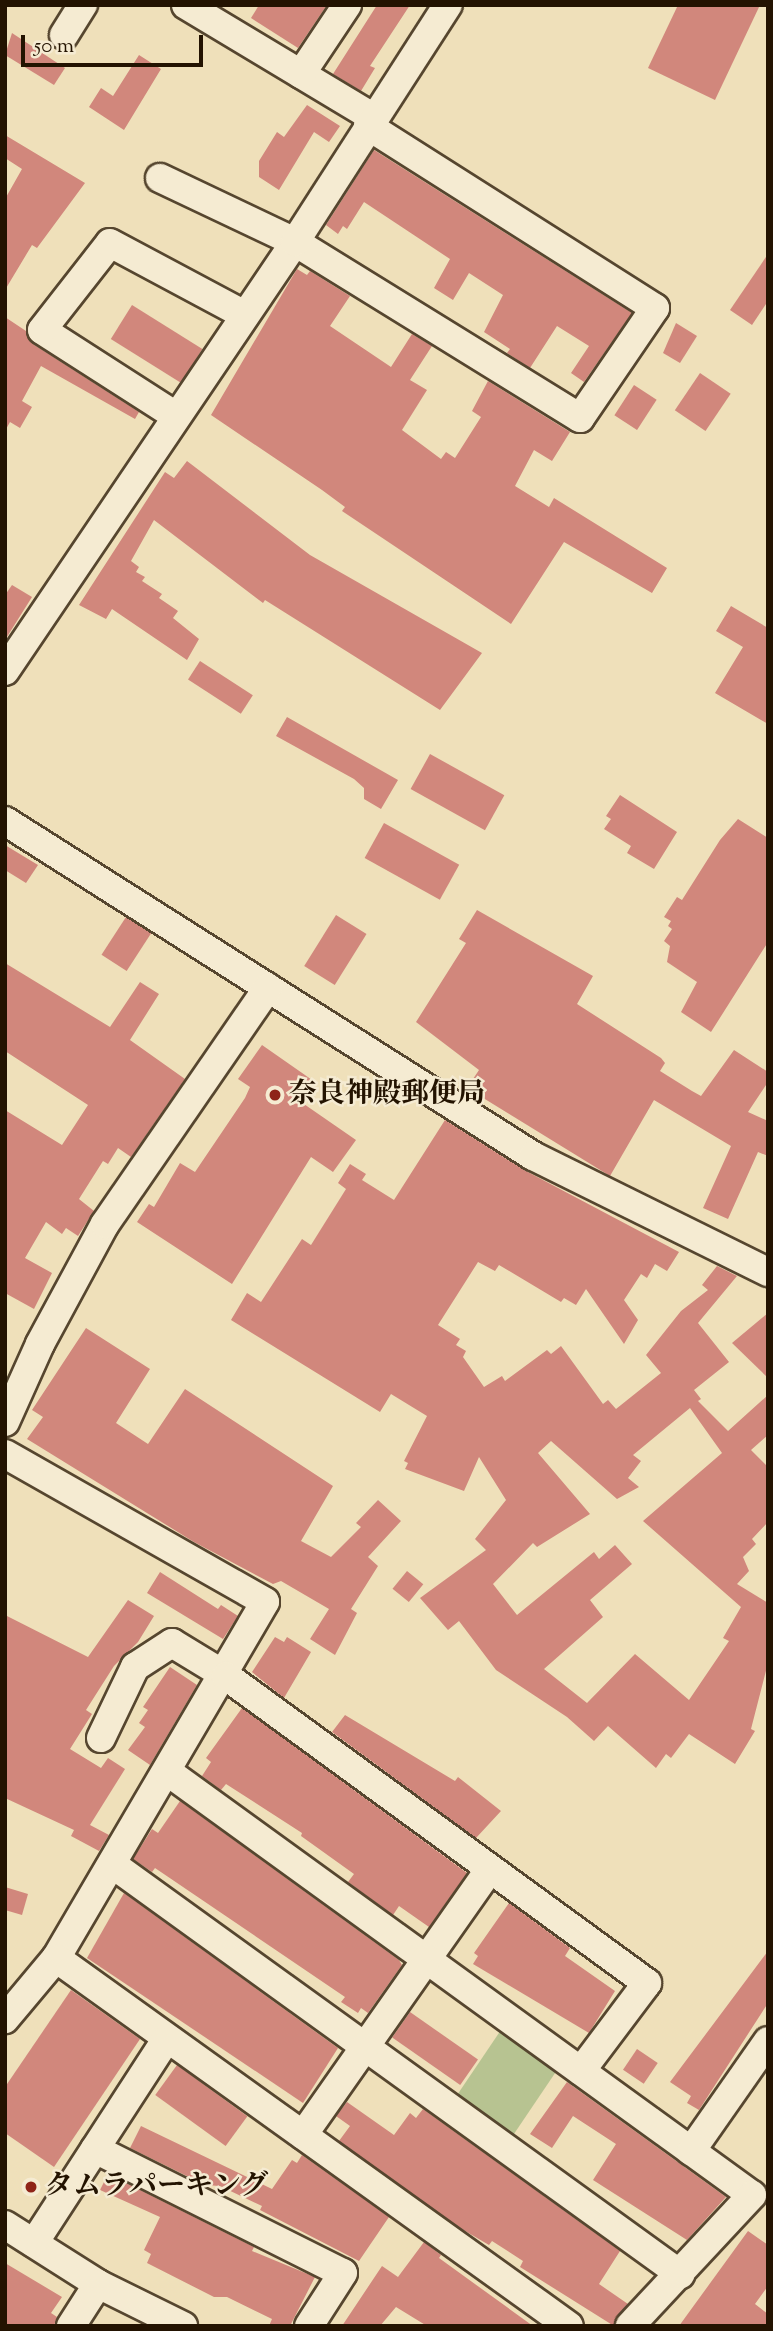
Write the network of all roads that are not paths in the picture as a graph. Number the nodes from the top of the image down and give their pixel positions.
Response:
1 (83, 5) edge
2 (186, 5) edge
3 (347, 5) edge
4 (448, 5) edge
5 (216, 13) edge
6 (64, 35) dead end
7 (301, 74) junction
8 (371, 122) junction
9 (160, 178) dead end
10 (295, 243) junction
11 (245, 315) junction
12 (176, 416) junction
13 (5, 671) edge
14 (5, 821) edge
15 (268, 988) junction
16 (768, 1272) edge
17 (5, 1422) edge
18 (5, 1454) edge
19 (226, 1676) junction
20 (101, 1738) dead end
21 (168, 1772) junction
22 (112, 1864) junction
23 (489, 1870) junction
24 (56, 1958) junction
25 (426, 1959) junction
26 (5, 2019) edge
27 (167, 2038) junction
28 (768, 2041) edge
29 (365, 2047) junction
30 (581, 2071) junction
31 (303, 2134) junction
32 (95, 2149) junction
33 (691, 2151) junction
34 (5, 2225) edge
35 (34, 2243) junction
36 (680, 2274) junction
37 (98, 2284) junction
38 (71, 2326) edge
39 (183, 2326) edge
40 (309, 2326) edge
41 (569, 2326) edge
42 (630, 2326) edge

1 - 6 street
2 - 5 street
3 - 7 street
4 - 8 street
5 - 7 street
7 - 8 street
8 - 10 street
8 - 10 street
9 - 10 street
10 - 11 street
11 - 12 street
11 - 12 street
12 - 13 street
14 - 15 street
15 - 16 street
15 - 17 street
18 - 19 street
19 - 20 street
19 - 21 street
19 - 23 street
21 - 22 street
21 - 25 street
22 - 24 street
22 - 29 street
23 - 25 street
23 - 30 street
24 - 26 street
24 - 27 street
25 - 29 street
25 - 30 street
27 - 31 street
27 - 32 street
28 - 33 street
29 - 31 street
29 - 36 street
30 - 33 street
31 - 41 street
32 - 35 street
32 - 40 street
33 - 36 street
34 - 35 street
35 - 37 street
36 - 42 street
37 - 38 street
37 - 39 street

